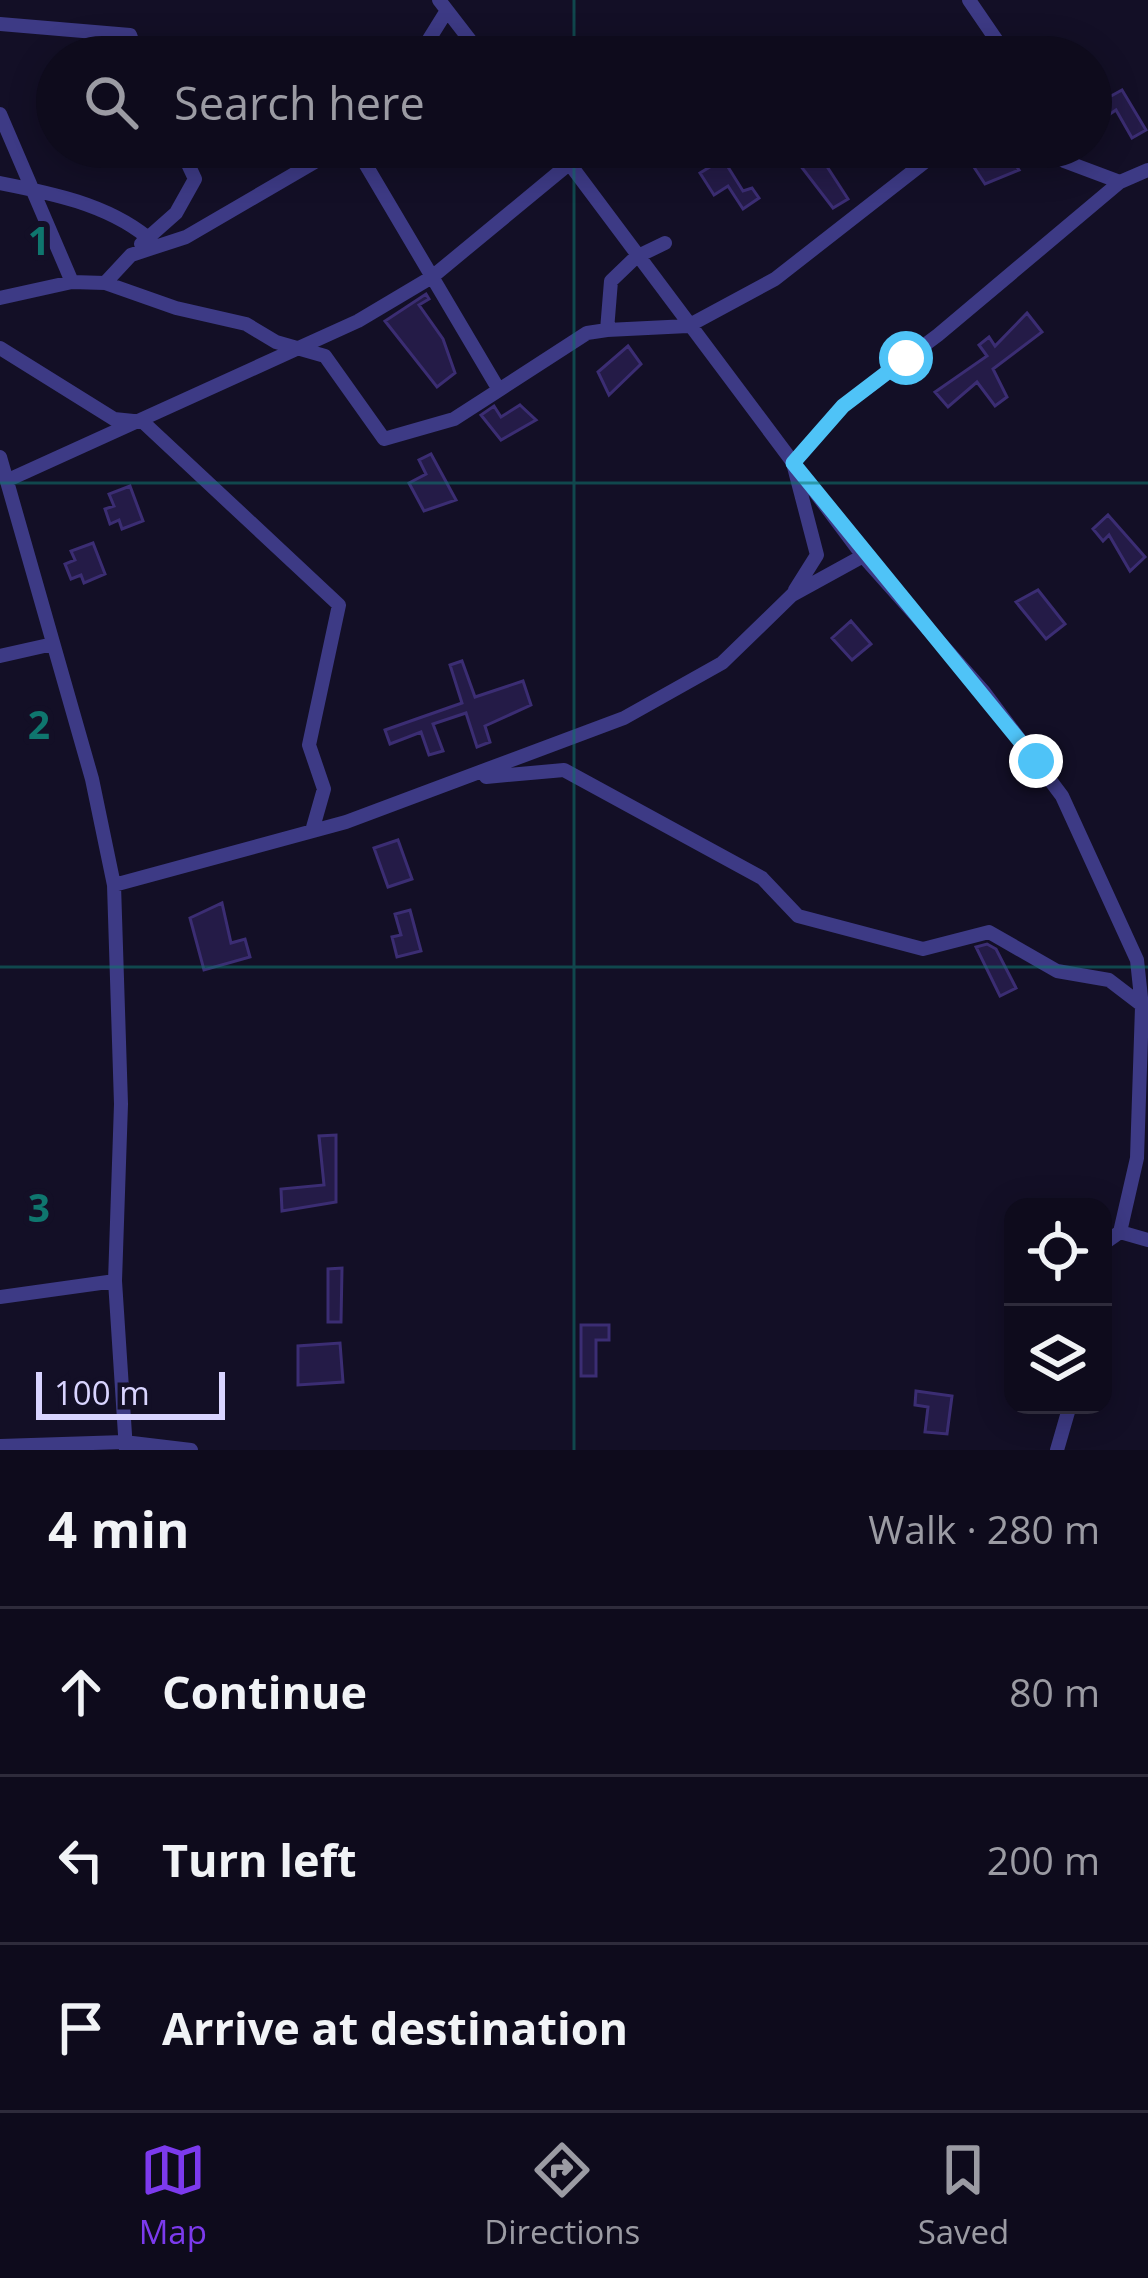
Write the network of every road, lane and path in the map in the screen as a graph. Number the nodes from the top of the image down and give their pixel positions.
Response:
1 (969, 0) edge
2 (443, 6) edge
3 (0, 24) edge
4 (130, 36) edge
5 (428, 36) edge
6 (467, 36) edge
7 (994, 36) edge
8 (0, 114) edge
9 (190, 168) edge
10 (301, 168) edge
11 (367, 168) edge
12 (565, 168) edge
13 (573, 168) edge
14 (917, 168) edge
15 (1083, 168) edge
16 (1148, 170) edge
17 (1120, 182) junction
18 (0, 183) edge
19 (33, 189) junction
20 (147, 237) junction
21 (665, 243) dead end
22 (131, 255) junction
23 (636, 257) junction
24 (432, 277) junction
25 (72, 283) junction
26 (105, 283) junction
27 (0, 298) edge
28 (688, 326) junction
29 (608, 330) junction
30 (0, 347) edge
31 (304, 348) junction
32 (499, 390) junction
33 (142, 422) junction
34 (0, 457) edge
35 (793, 463) junction
36 (8, 479) junction
37 (863, 556) junction
38 (792, 595) junction
39 (53, 644) junction
40 (0, 656) edge
41 (466, 778) junction
42 (312, 831) junction
43 (114, 885) junction
44 (1142, 963) edge
45 (1145, 1006) edge
46 (1120, 1232) junction
47 (1112, 1238) edge
48 (1148, 1240) edge
49 (115, 1281) junction
50 (0, 1298) edge
51 (1068, 1414) edge
52 (0, 1445) edge
53 (125, 1446) edge
54 (190, 1450) edge
55 (1058, 1450) edge

1 - 7 street
2 - 5 street
2 - 6 street
3 - 4 street
8 - 19 street
9 - 20 street
10 - 22 street
11 - 24 street
12 - 24 street
13 - 23 street
14 - 28 street
15 - 17 street
16 - 17 street
17 - 35 street
18 - 19 street
19 - 20 street
19 - 25 street
20 - 22 street
21 - 23 street
22 - 26 street
23 - 28 street
23 - 29 street
24 - 31 street
24 - 32 street
25 - 26 street
25 - 27 street
26 - 31 street
28 - 29 street
28 - 35 street
29 - 32 street
30 - 33 street
31 - 32 street
31 - 33 street
33 - 36 street
33 - 42 street
34 - 36 street
35 - 37 street
35 - 38 street
36 - 39 street
37 - 38 street
37 - 44 street
38 - 41 street
39 - 40 street
39 - 43 street
41 - 42 street
41 - 45 street
42 - 43 street
43 - 49 street
44 - 45 street
45 - 46 street
46 - 47 street
46 - 48 street
49 - 50 street
49 - 53 street
51 - 55 street
52 - 53 street
53 - 54 street

